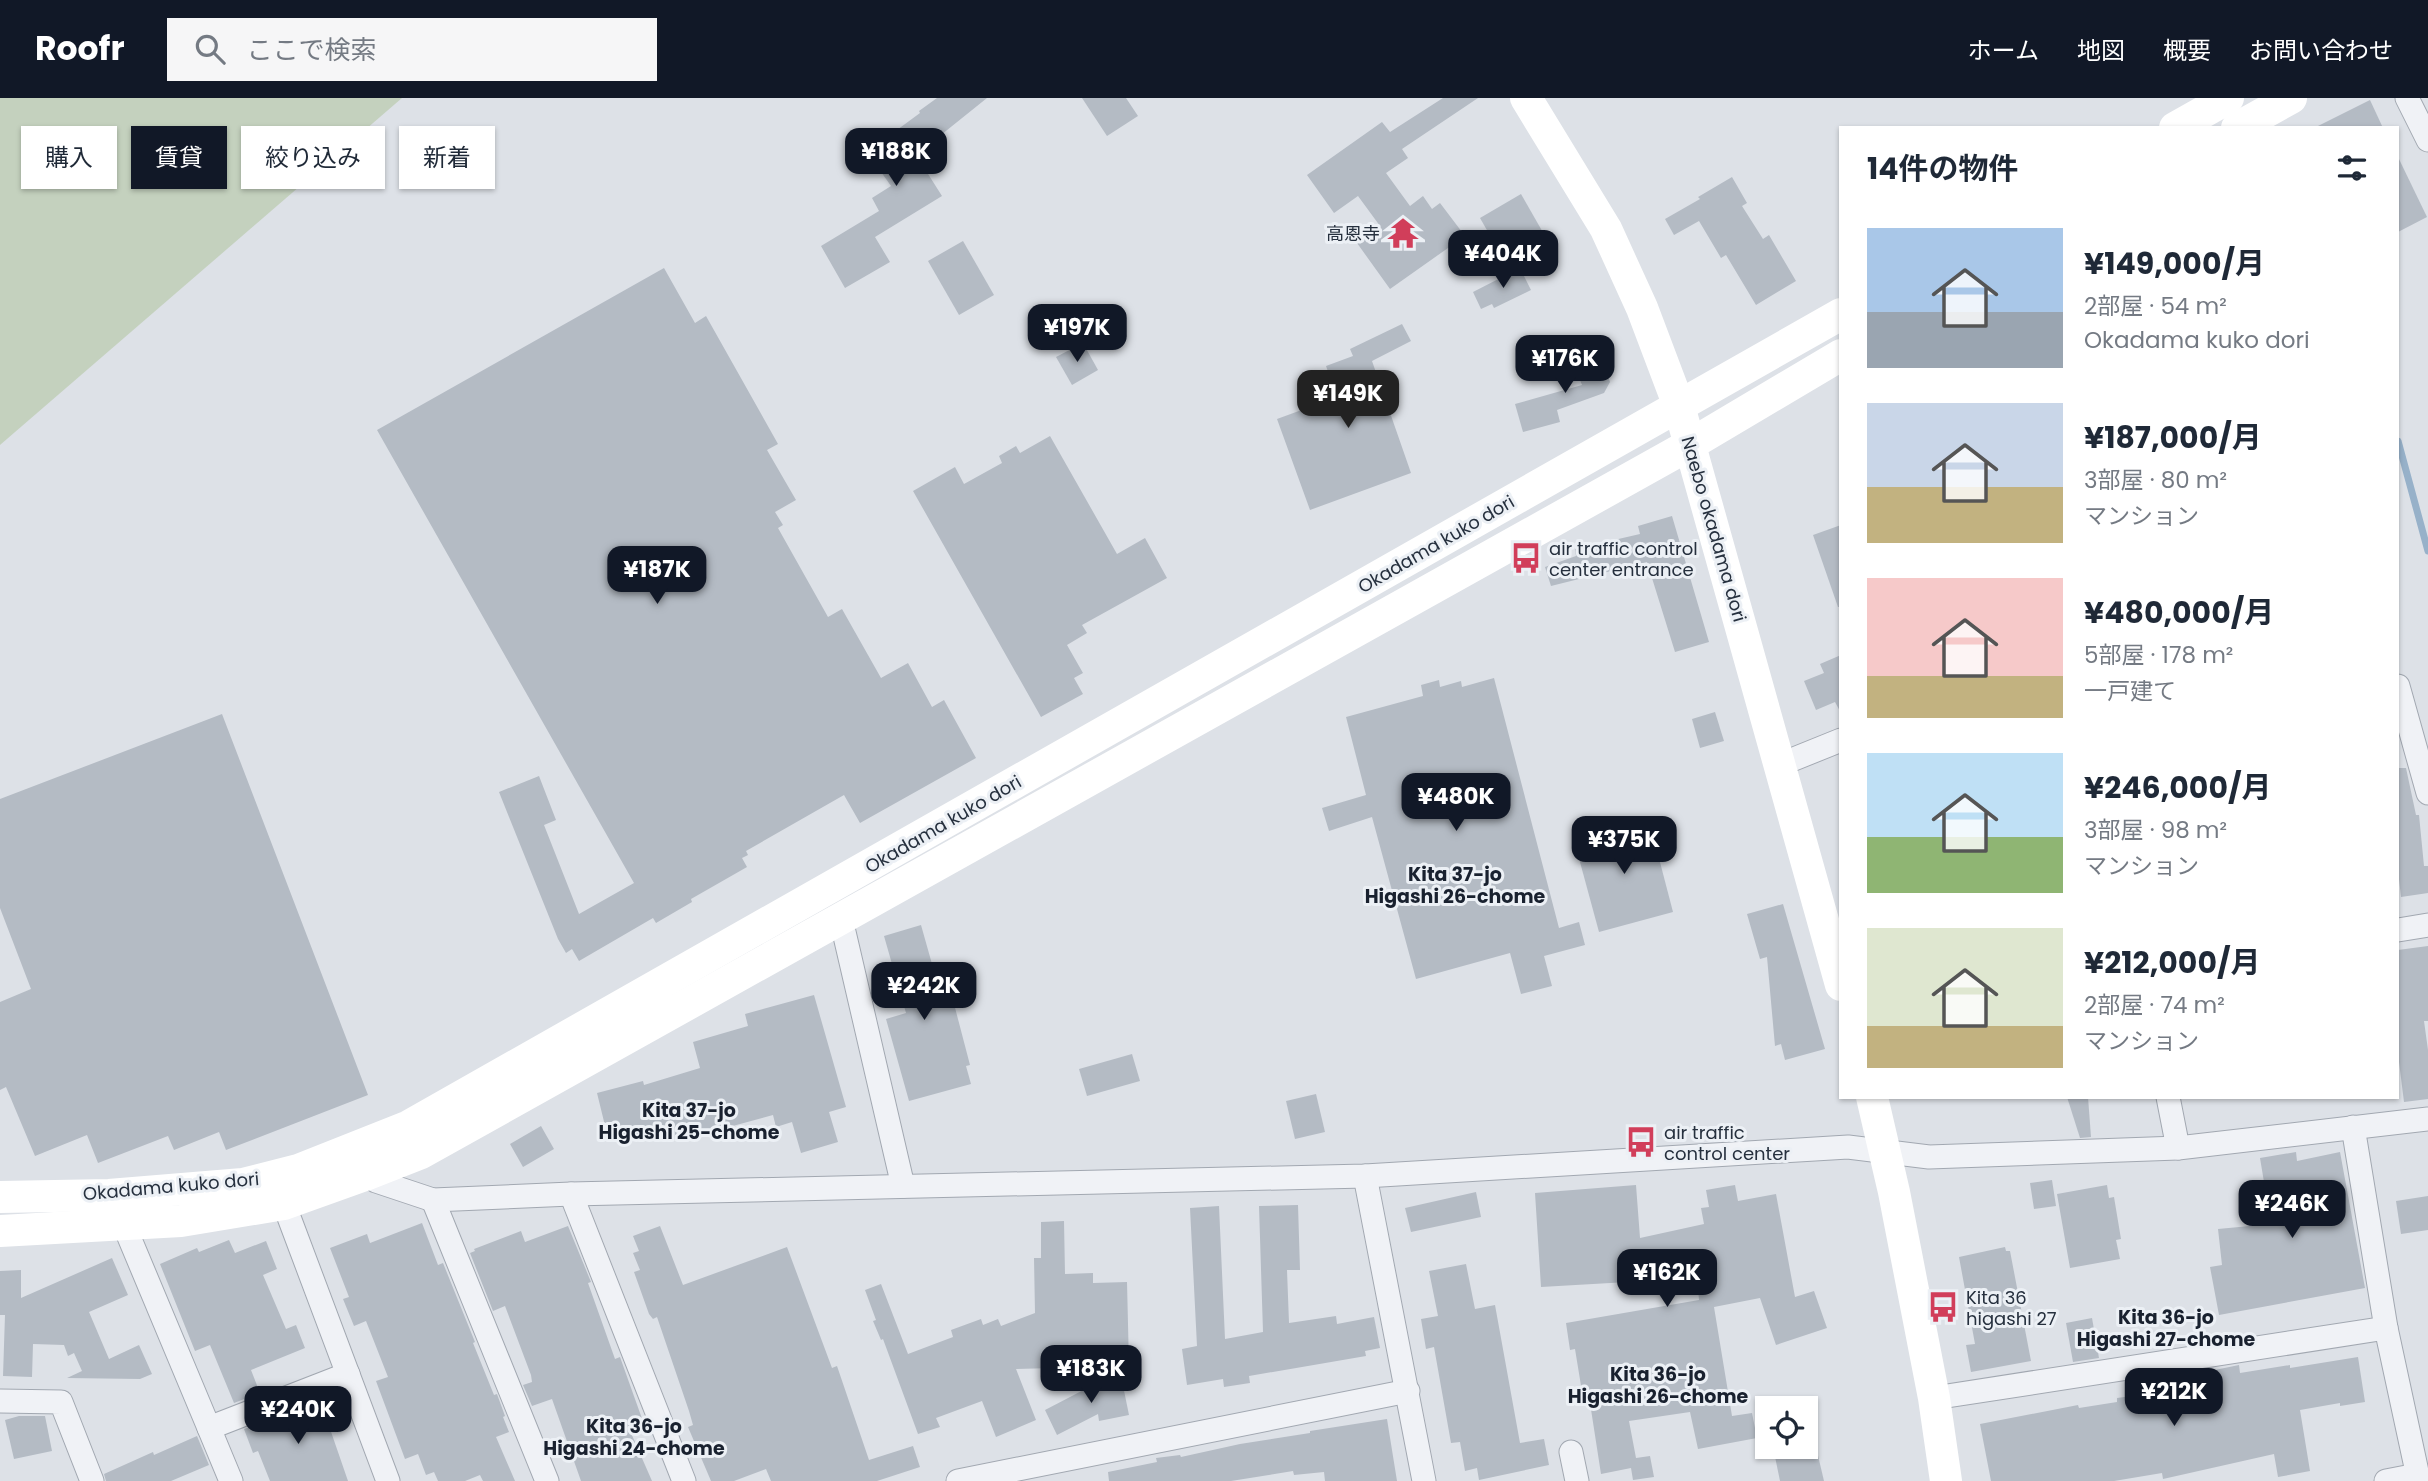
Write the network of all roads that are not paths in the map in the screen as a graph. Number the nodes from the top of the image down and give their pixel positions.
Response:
1 (1527, 98) edge
2 (2291, 98) edge
3 (2407, 98) edge
4 (2216, 105) edge
5 (2179, 126) edge
6 (2241, 126) edge
7 (2428, 140) edge
8 (1839, 315) edge
9 (1839, 356) edge
10 (1679, 406) junction
11 (1690, 444) junction
12 (2399, 694) edge
13 (1839, 741) edge
14 (2407, 754) edge
15 (1779, 765) junction
16 (2428, 793) edge
17 (841, 919) junction
18 (2428, 925) edge
19 (2399, 930) edge
20 (1839, 978) edge
21 (1872, 1099) edge
22 (2168, 1099) edge
23 (2428, 1119) edge
24 (2353, 1127) junction
25 (2178, 1148) junction
26 (1885, 1150) junction
27 (341, 1153) junction
28 (365, 1175) junction
29 (1365, 1176) junction
30 (264, 1178) junction
31 (903, 1186) junction
32 (571, 1194) junction
33 (109, 1195) junction
34 (0, 1197) edge
35 (433, 1200) junction
36 (284, 1204) junction
37 (125, 1224) junction
38 (0, 1231) edge
39 (2386, 1328) junction
40 (348, 1374) junction
41 (1408, 1391) junction
42 (1934, 1398) junction
43 (0, 1401) edge
44 (209, 1428) junction
45 (1572, 1452) dead end
46 (2418, 1478) edge
47 (92, 1481) edge
48 (231, 1481) edge
49 (388, 1481) edge
50 (547, 1481) edge
51 (684, 1481) edge
52 (958, 1481) edge
53 (1424, 1481) edge
54 (1577, 1481) edge
55 (1946, 1481) edge
56 (2386, 1481) edge

1 - 10 main road, Naebo okadama dori
2 - 6 main road
3 - 7 street
4 - 5 main road
8 - 10 main road, Okadama kuko dori
9 - 11 main road, Okadama kuko dori
10 - 11 main road, Naebo okadama dori
10 - 27 main road, Okadama kuko dori
11 - 15 main road, Naebo okadama dori
11 - 17 main road, Okadama kuko dori
12 - 14 street
13 - 15 street
14 - 16 street
15 - 20 main road, Naebo okadama dori
17 - 28 main road, Okadama kuko dori
17 - 31 street
18 - 19 street
21 - 26 main road
22 - 25 street
23 - 24 street
24 - 25 street
24 - 39 street
25 - 26 street
26 - 29 street
26 - 42 main road
27 - 28 street
27 - 30 main road, Okadama kuko dori
28 - 35 street
28 - 36 main road, Okadama kuko dori
29 - 31 street
29 - 41 street
30 - 33 main road, Okadama kuko dori
30 - 36 street
31 - 32 street
32 - 35 street
32 - 51 street
33 - 34 main road, Okadama kuko dori
33 - 37 street
35 - 50 street
36 - 37 main road, Okadama kuko dori
36 - 40 street
37 - 38 main road, Okadama kuko dori
37 - 44 street
39 - 42 street
39 - 46 street
40 - 44 street
40 - 49 street
41 - 52 street
41 - 53 street
42 - 55 main road
43 - 47 street
44 - 48 street
45 - 54 street
46 - 56 street

